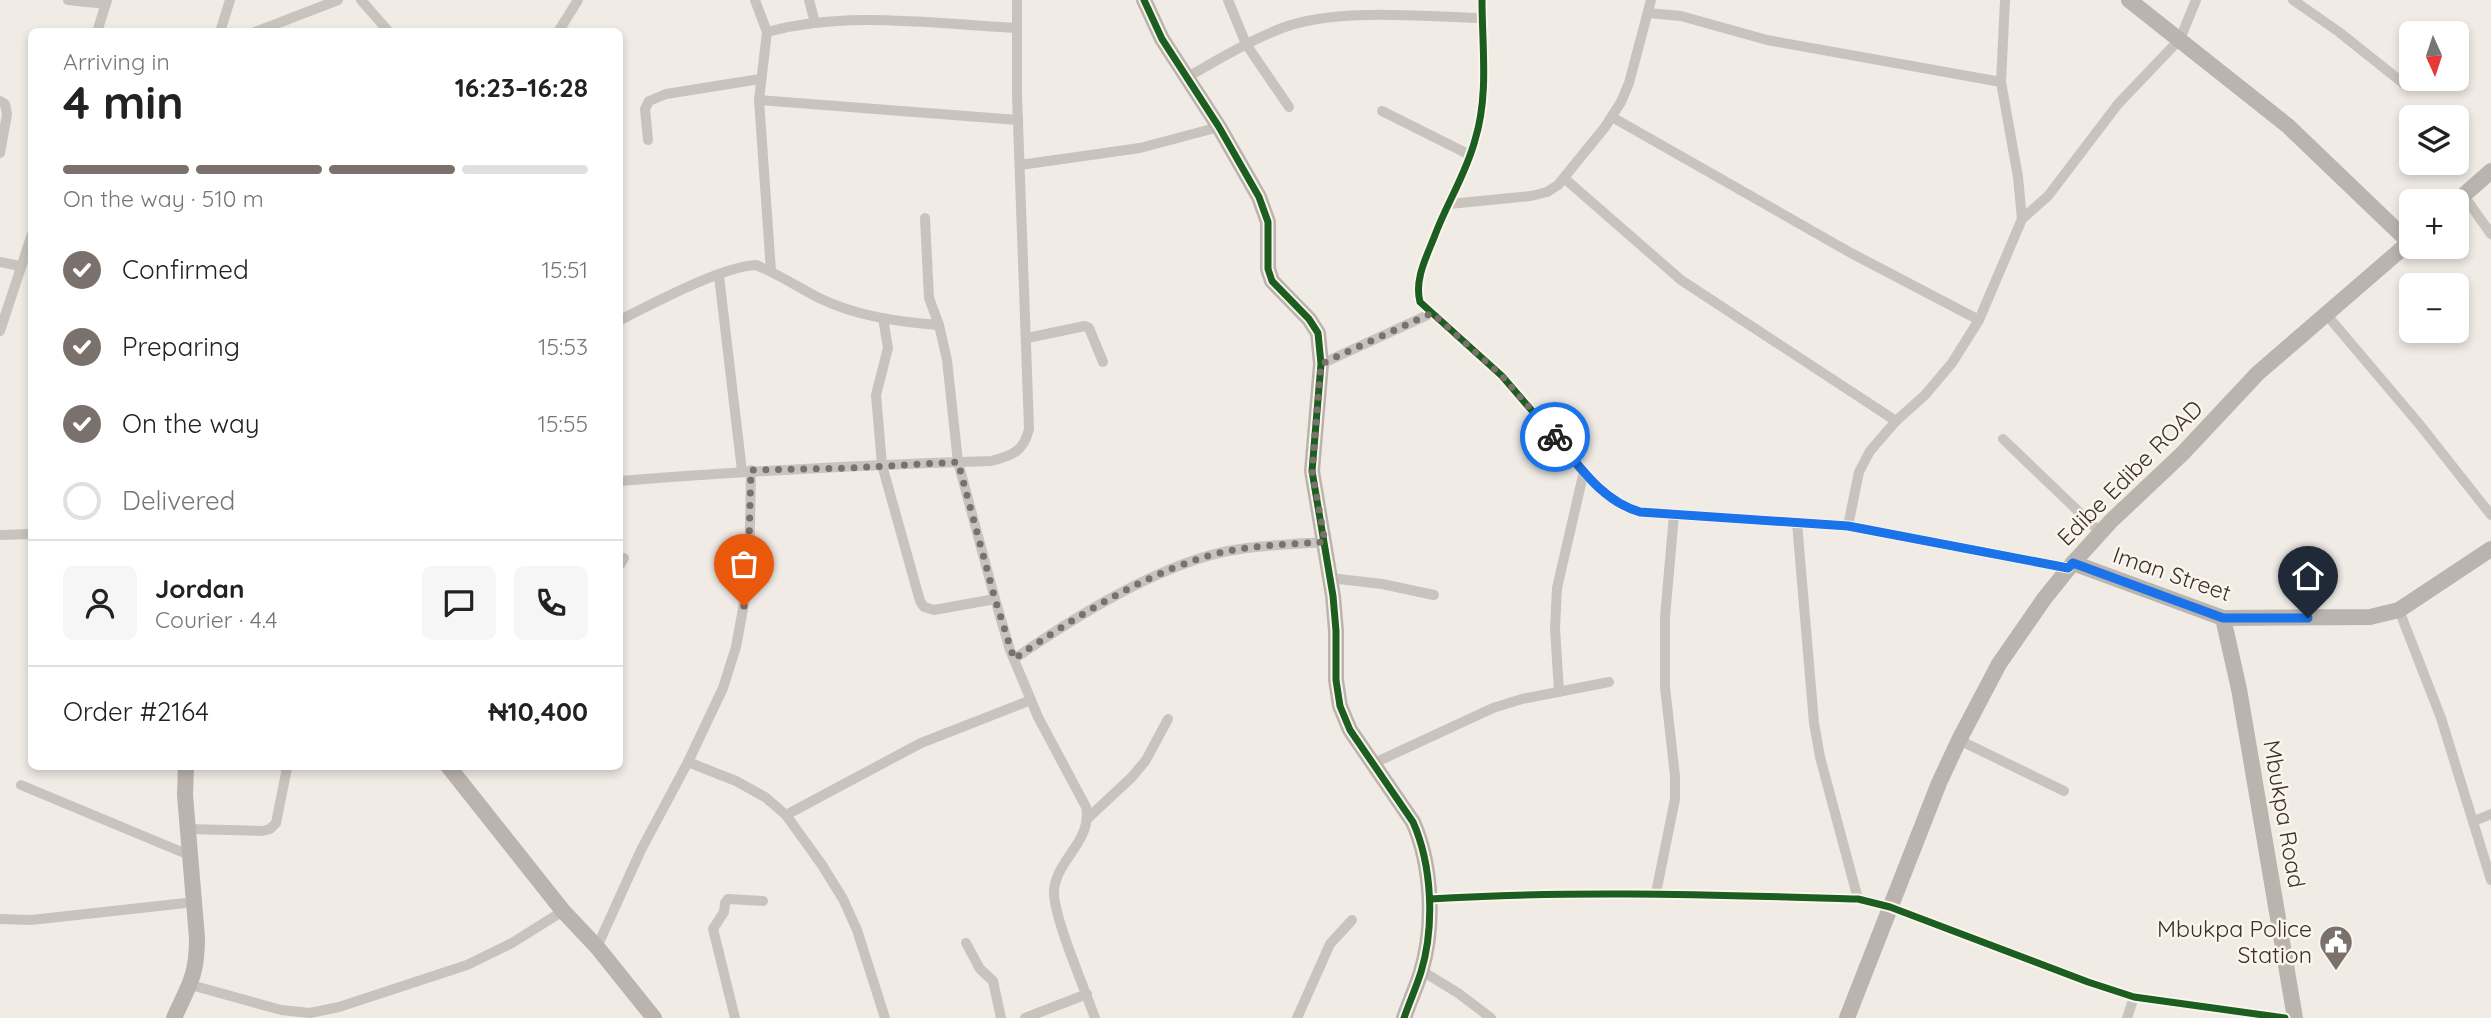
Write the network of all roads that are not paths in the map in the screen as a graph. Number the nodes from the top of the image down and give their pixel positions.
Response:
1 (68, 0) edge
2 (230, 0) edge
3 (338, 0) edge
4 (361, 0) edge
5 (578, 0) edge
6 (755, 0) edge
7 (808, 0) edge
8 (1017, 0) edge
9 (1144, 0) edge
10 (1228, 0) edge
11 (1482, 0) edge
12 (1651, 0) edge
13 (2005, 0) edge
14 (2129, 0) edge
15 (2196, 0) edge
16 (2292, 0) edge
17 (106, 2) edge
18 (1648, 13) junction
19 (1482, 18) junction
20 (815, 23) junction
21 (98, 28) edge
22 (221, 28) edge
23 (265, 28) edge
24 (386, 28) edge
25 (560, 28) edge
26 (1017, 29) junction
27 (766, 32) junction
28 (2180, 39) junction
29 (1246, 44) junction
30 (1186, 78) junction
31 (760, 79) junction
32 (2399, 80) edge
33 (2001, 82) junction
34 (759, 100) junction
35 (0, 101) edge
36 (1289, 107) dead end
37 (1382, 111) dead end
38 (1612, 117) junction
39 (1018, 120) junction
40 (1219, 127) junction
41 (648, 140) dead end
42 (0, 153) edge
43 (1470, 155) junction
44 (1020, 165) junction
45 (2491, 172) edge
46 (1564, 178) junction
47 (2469, 191) edge
48 (1449, 204) junction
49 (2469, 209) edge
50 (925, 218) dead end
51 (2022, 219) junction
52 (2399, 231) edge
53 (2491, 234) edge
54 (28, 245) edge
55 (2399, 251) edge
56 (0, 262) edge
57 (20, 266) junction
58 (771, 271) junction
59 (719, 275) junction
60 (1432, 313) junction
61 (2326, 314) junction
62 (883, 318) junction
63 (623, 319) edge
64 (1979, 320) junction
65 (939, 326) junction
66 (0, 331) edge
67 (1027, 338) junction
68 (1103, 362) dead end
69 (1321, 364) junction
70 (1896, 421) junction
71 (2003, 439) dead end
72 (958, 462) junction
73 (882, 465) junction
74 (747, 470) junction
75 (1584, 471) junction
76 (623, 481) edge
77 (1674, 515) junction
78 (2491, 515) edge
79 (1797, 523) junction
80 (1848, 526) junction
81 (2101, 533) junction
82 (28, 534) edge
83 (0, 535) edge
84 (1325, 542) junction
85 (2489, 555) edge
86 (2070, 566) junction
87 (1330, 578) junction
88 (1434, 595) dead end
89 (995, 599) junction
90 (2399, 610) junction
91 (2223, 618) junction
92 (1014, 659) junction
93 (1609, 682) dead end
94 (1559, 692) junction
95 (1031, 700) junction
96 (1168, 719) dead end
97 (1959, 740) junction
98 (688, 762) junction
99 (1372, 764) junction
100 (186, 770) edge
101 (287, 770) edge
102 (454, 770) edge
103 (21, 786) dead end
104 (2064, 791) dead end
105 (2491, 814) edge
106 (786, 816) junction
107 (1088, 818) junction
108 (2474, 821) junction
109 (188, 830) junction
110 (189, 855) junction
111 (2491, 880) edge
112 (1656, 893) junction
113 (1858, 898) junction
114 (1430, 899) junction
115 (763, 901) dead end
116 (194, 902) junction
117 (1890, 907) junction
118 (564, 911) junction
119 (0, 919) edge
120 (1352, 920) dead end
121 (966, 943) dead end
122 (597, 947) junction
123 (1422, 971) junction
124 (191, 985) junction
125 (1087, 994) junction
126 (2134, 997) junction
127 (174, 1018) edge
128 (654, 1018) edge
129 (735, 1018) edge
130 (885, 1018) edge
131 (1000, 1018) edge
132 (1025, 1018) edge
133 (1096, 1018) edge
134 (1297, 1018) edge
135 (1404, 1018) edge
136 (1491, 1018) edge
137 (1847, 1018) edge
138 (2127, 1018) edge
139 (2285, 1018) edge
140 (2295, 1018) edge

1 - 17 street
2 - 22 street
3 - 23 street
4 - 24 street
5 - 25 street
6 - 27 street
7 - 20 street
8 - 26 street
9 - 30 street
10 - 29 street
11 - 19 street
12 - 18 street
13 - 33 street
14 - 28 street
15 - 28 street
16 - 32 street
17 - 21 street
18 - 33 street
18 - 38 street
19 - 29 street
19 - 43 street
20 - 26 street
20 - 27 street
26 - 39 street
27 - 31 street
28 - 51 street
28 - 52 street
29 - 30 street
29 - 36 street
30 - 40 street
31 - 34 street
31 - 41 street
33 - 51 street
34 - 39 street
34 - 58 street
35 - 42 street
37 - 43 street
38 - 46 street
38 - 64 street
39 - 44 street
40 - 44 street
40 - 69 street
43 - 48 street
44 - 67 street
45 - 47 street
46 - 48 street
46 - 70 street
48 - 60 street
49 - 53 street
50 - 65 street
51 - 64 street
54 - 57 street
55 - 61 street, Edibe Edibe ROAD
56 - 57 street
57 - 66 street
58 - 59 street
58 - 62 street
59 - 63 street
59 - 74 street
60 - 69 street
60 - 75 street
61 - 78 street
61 - 81 street, Edibe Edibe ROAD
62 - 65 street
62 - 73 street
64 - 70 street
65 - 72 street
67 - 68 street
67 - 72 street
69 - 84 street
70 - 80 street
71 - 81 street
72 - 73 street
72 - 89 street
73 - 74 street
73 - 89 street
74 - 76 street
74 - 98 street
75 - 77 street
75 - 94 street
77 - 79 street
77 - 112 street
79 - 80 street
79 - 113 street
80 - 86 street
81 - 86 street, Edibe Edibe ROAD
82 - 83 street
84 - 87 street
84 - 92 street
85 - 90 street, Iman Street
86 - 91 street, Iman Street
86 - 97 street, Edibe Edibe ROAD
87 - 88 street
87 - 99 street
89 - 92 street
90 - 91 street, Iman Street
90 - 108 street
91 - 140 street, Mbukpa Road
92 - 95 street
93 - 94 street
94 - 99 street
95 - 106 street
95 - 107 street
96 - 107 street
97 - 104 street
97 - 117 street, Edibe Edibe ROAD
98 - 106 street
98 - 122 street
99 - 114 street
100 - 109 street
101 - 109 street
102 - 118 street
103 - 110 street
105 - 108 street
106 - 130 street
107 - 125 street
108 - 111 street
109 - 110 street
110 - 116 street
112 - 113 street
112 - 114 street
113 - 117 street
114 - 123 street
115 - 129 street
116 - 119 street
116 - 124 street
117 - 126 street
117 - 137 street, Edibe Edibe ROAD
118 - 122 street
118 - 124 street
120 - 134 street
121 - 131 street
122 - 128 street
123 - 135 street
123 - 136 street
124 - 127 street
125 - 132 street
125 - 133 street
126 - 138 street
126 - 139 street

